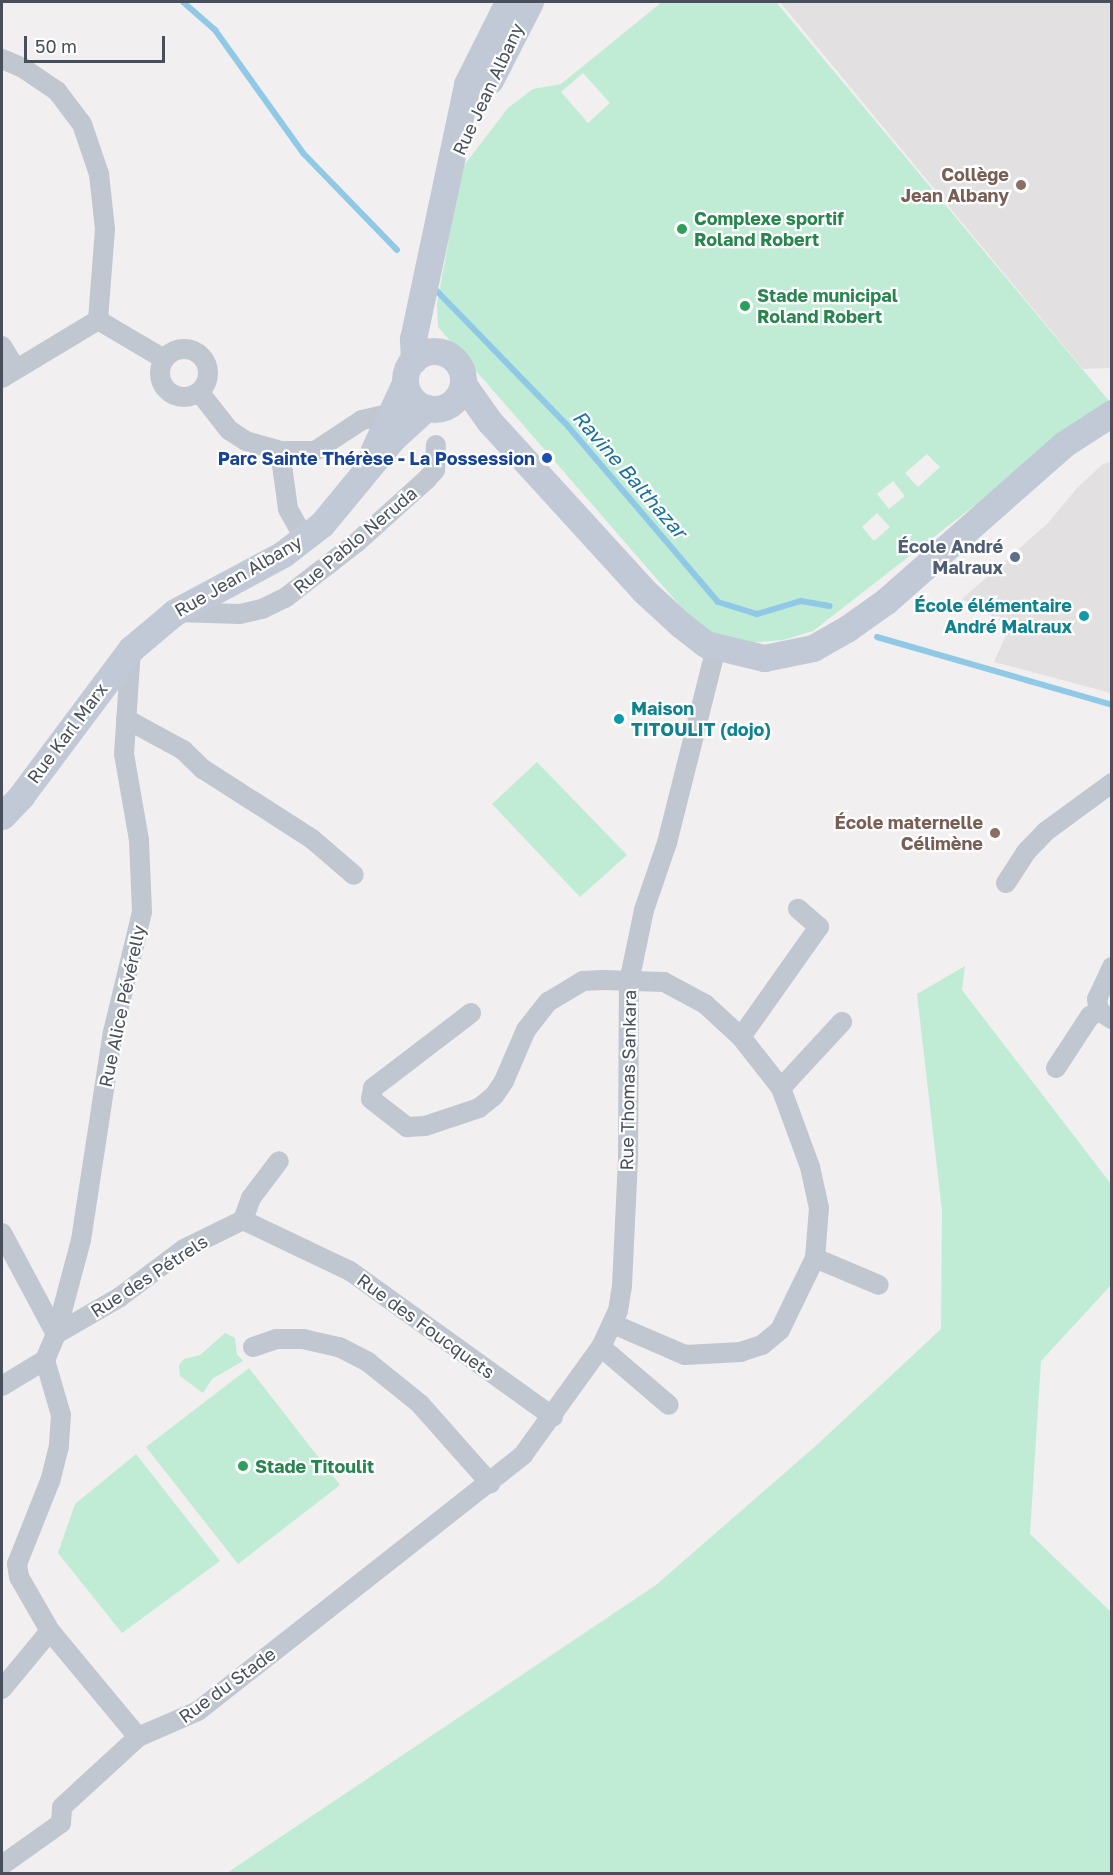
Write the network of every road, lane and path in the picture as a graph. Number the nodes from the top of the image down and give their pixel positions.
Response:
1 (508, 2) edge
2 (530, 2) edge
3 (2, 56) edge
4 (448, 177) junction
5 (98, 320) junction
6 (2, 346) edge
7 (164, 359) junction
8 (416, 365) junction
9 (9, 373) edge
10 (200, 393) junction
11 (446, 399) junction
12 (388, 414) junction
13 (1112, 414) edge
14 (1112, 435) edge
15 (436, 445) dead end
16 (280, 451) junction
17 (366, 473) junction
18 (304, 538) junction
19 (175, 612) junction
20 (131, 649) junction
21 (713, 655) junction
22 (126, 720) junction
23 (1112, 783) edge
24 (2, 816) edge
25 (354, 875) dead end
26 (1006, 883) dead end
27 (798, 909) dead end
28 (1112, 967) edge
29 (629, 982) junction
30 (471, 1013) dead end
31 (1105, 1015) edge
32 (843, 1022) dead end
33 (741, 1037) junction
34 (1056, 1068) dead end
35 (781, 1088) junction
36 (279, 1161) dead end
37 (243, 1220) junction
38 (3, 1237) edge
39 (815, 1258) junction
40 (879, 1285) dead end
41 (613, 1324) junction
42 (56, 1334) junction
43 (252, 1347) dead end
44 (601, 1347) junction
45 (45, 1360) junction
46 (2, 1386) edge
47 (669, 1405) dead end
48 (553, 1416) junction
49 (490, 1483) junction
50 (9, 1561) edge
51 (50, 1631) junction
52 (2, 1689) edge
53 (138, 1737) junction
54 (2, 1865) edge

1 - 4 main road, Rue Jean Albany
2 - 4 main road, Rue Jean Albany
3 - 5 street
4 - 8 main road, Rue Jean Albany
5 - 7 street
5 - 9 street
6 - 9 street
7 - 10 street
7 - 10 street
8 - 11 main road
8 - 11 main road
8 - 12 main road, Rue Jean Albany
10 - 16 street
11 - 17 main road, Rue Jean Albany
11 - 21 main road
12 - 16 street
12 - 17 main road, Rue Jean Albany
13 - 21 main road
14 - 21 main road
15 - 19 street, Rue Pablo Neruda
16 - 18 street
17 - 18 main road, Rue Jean Albany
18 - 19 main road, Rue Jean Albany
19 - 20 main road, Rue Jean Albany
20 - 22 street, Rue Alice Pévérelly
20 - 24 main road, Rue Karl Marx
21 - 29 street, Rue Thomas Sankara
22 - 25 street
22 - 42 street, Rue Alice Pévérelly
23 - 26 street
27 - 33 street
28 - 31 street
29 - 30 street
29 - 33 street
29 - 41 street, Rue Thomas Sankara
31 - 34 street
32 - 35 street
33 - 35 street
35 - 39 street
36 - 37 street
37 - 42 street, Rue des Pétrels
37 - 48 street, Rue des Foucquets
38 - 42 street
39 - 40 street
39 - 41 street
41 - 44 street, Rue Thomas Sankara
42 - 45 street, Rue Alice Pévérelly
43 - 49 street
44 - 47 street
44 - 48 street, Rue Thomas Sankara
45 - 46 street
45 - 50 street
48 - 49 street, Rue du Stade
49 - 53 street, Rue du Stade
50 - 51 street
51 - 52 street
51 - 53 street
53 - 54 street, Rue du Stade

